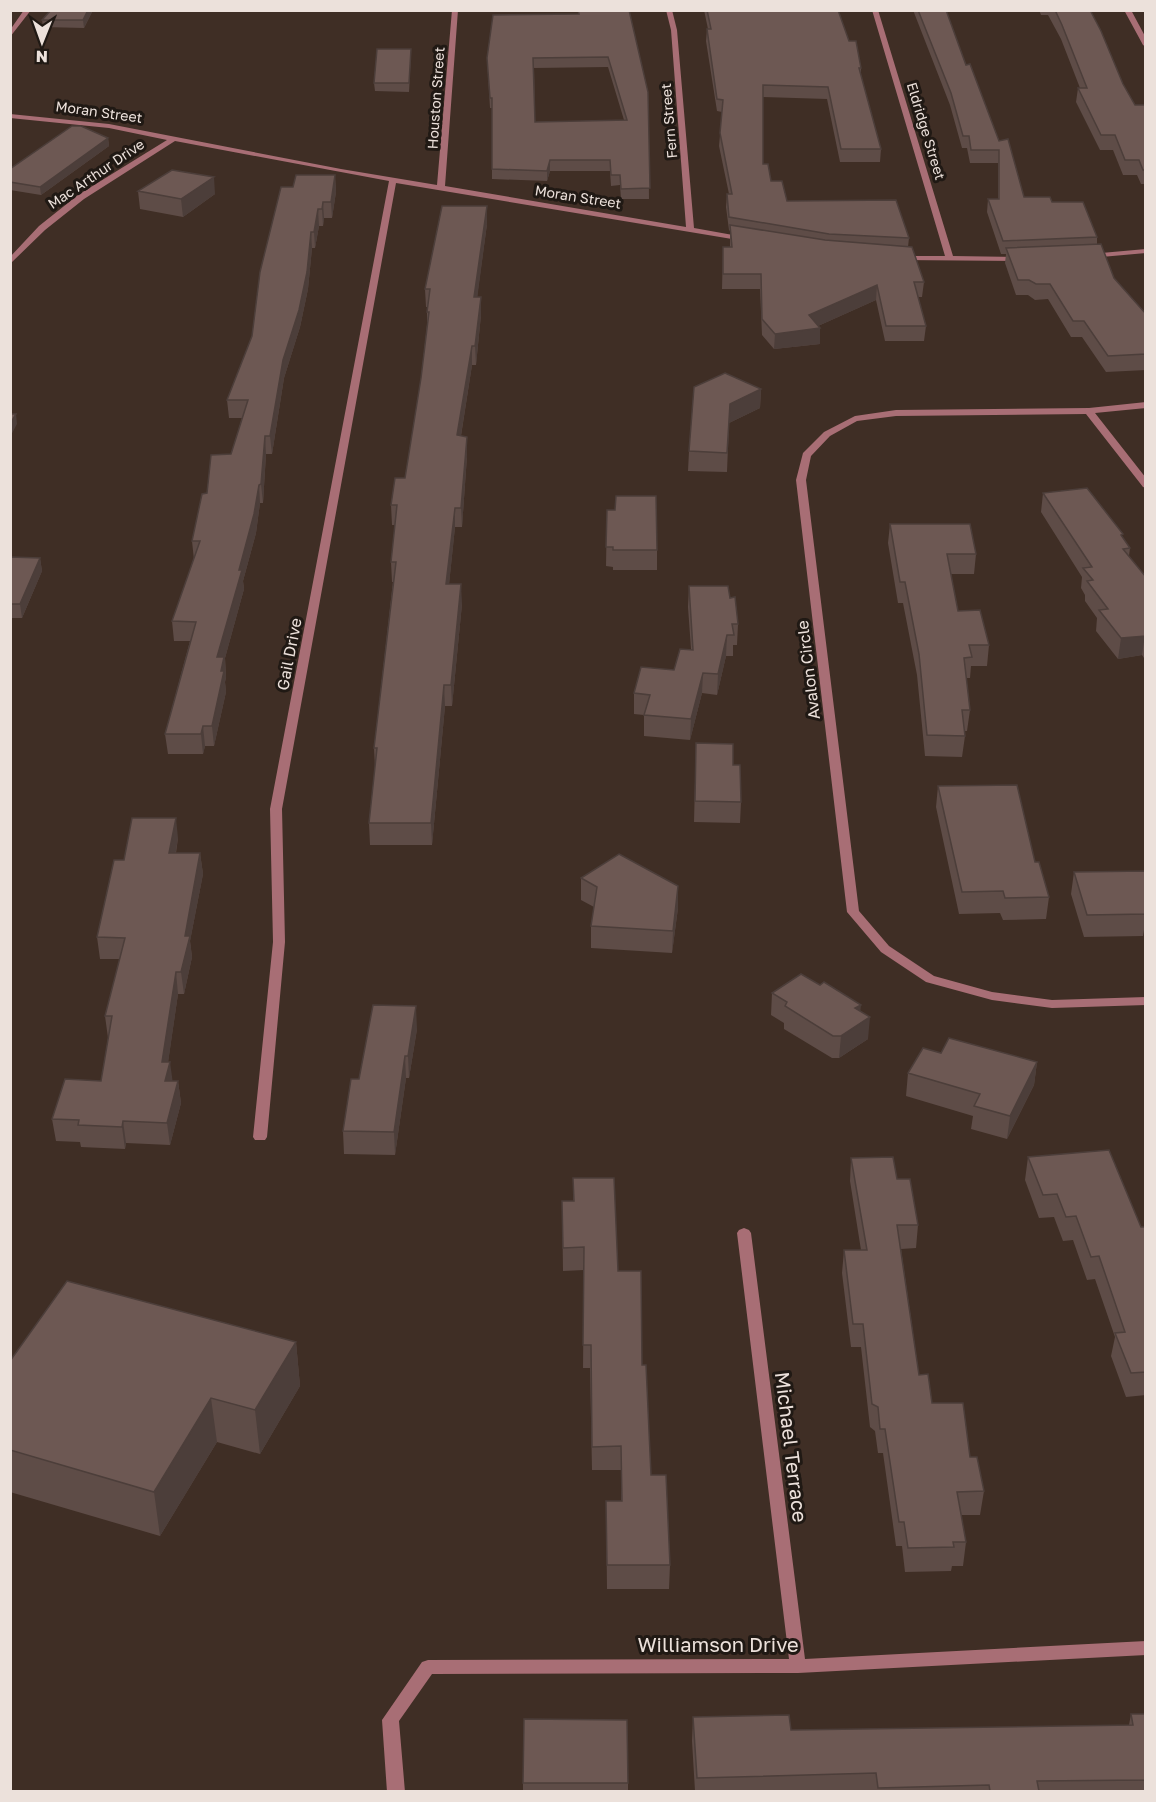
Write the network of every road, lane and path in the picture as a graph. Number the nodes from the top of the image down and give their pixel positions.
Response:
1 (28, 10) edge
2 (455, 10) edge
3 (669, 10) edge
4 (875, 10) edge
5 (1127, 10) edge
6 (10, 35) edge
7 (1146, 45) edge
8 (10, 116) edge
9 (175, 138) junction
10 (393, 180) junction
11 (441, 188) junction
12 (690, 230) junction
13 (753, 240) edge
14 (1146, 251) edge
15 (1084, 256) edge
16 (889, 257) edge
17 (951, 259) junction
18 (1030, 259) edge
19 (10, 262) edge
20 (1146, 405) edge
21 (1089, 411) junction
22 (1146, 485) edge
23 (1146, 1001) edge
24 (260, 1137) dead end
25 (744, 1233) dead end
26 (1146, 1648) edge
27 (798, 1666) junction
28 (396, 1791) edge

1 - 6 street
2 - 11 street, Houston Street
3 - 12 street, Fern Street
4 - 17 street, Eldridge Street
5 - 7 street
8 - 9 street, Moran Street
9 - 10 street, Moran Street
9 - 19 street, Mac Arthur Drive
10 - 11 street, Moran Street
10 - 24 street, Gail Drive
11 - 12 street, Moran Street
12 - 13 street, Moran Street
14 - 15 street
16 - 17 street
17 - 18 street
20 - 21 street, Avalon Circle
21 - 22 street
21 - 23 street, Avalon Circle
25 - 27 street, Michael Terrace
26 - 27 street, Williamson Drive
27 - 28 street, Williamson Drive

